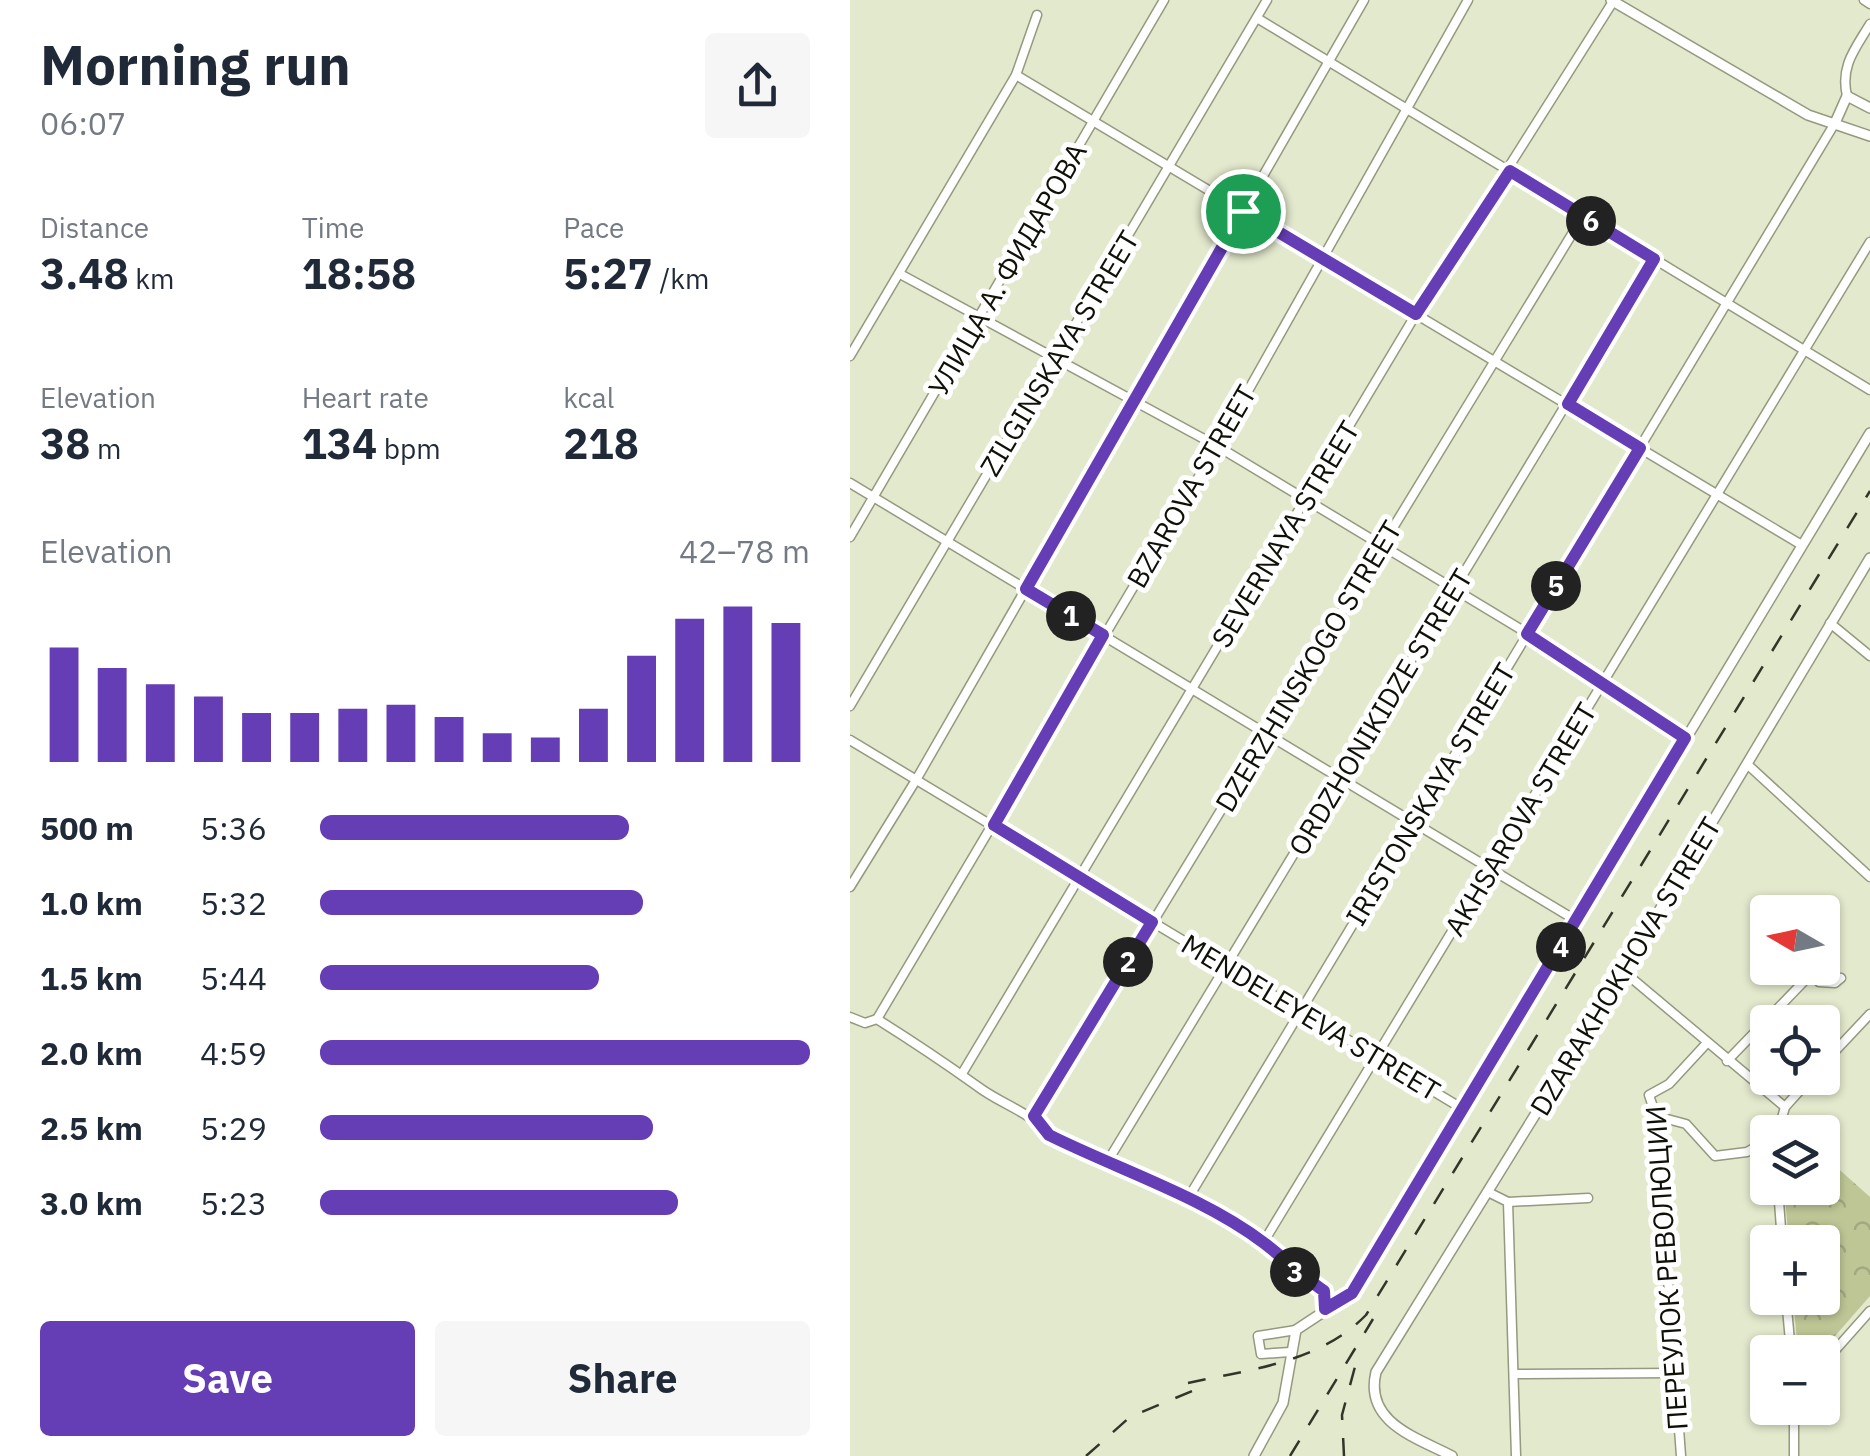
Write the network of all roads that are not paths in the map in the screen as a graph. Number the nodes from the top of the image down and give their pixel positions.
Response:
1 (1164, 0) edge
2 (1267, 0) edge
3 (1364, 0) edge
4 (1468, 0) edge
5 (1613, 0) edge
6 (1037, 15) dead end
7 (1256, 18) junction
8 (1870, 24) edge
9 (1329, 62) junction
10 (1016, 75) junction
11 (1847, 96) junction
12 (1406, 108) junction
13 (1870, 108) edge
14 (1093, 121) junction
15 (1836, 122) junction
16 (1870, 136) edge
17 (1169, 166) junction
18 (1510, 171) junction
19 (1243, 211) junction
20 (1583, 216) junction
21 (1870, 242) edge
22 (1320, 257) junction
23 (1654, 259) junction
24 (900, 274) junction
25 (1729, 304) junction
26 (982, 314) junction
27 (1416, 314) junction
28 (1805, 351) junction
29 (850, 356) edge
30 (1058, 357) junction
31 (1494, 362) junction
32 (1870, 390) edge
33 (1136, 400) junction
34 (1568, 404) junction
35 (1870, 433) edge
36 (1217, 446) junction
37 (1640, 448) junction
38 (850, 483) edge
39 (1714, 493) junction
40 (874, 497) junction
41 (1306, 501) junction
42 (850, 537) edge
43 (947, 542) junction
44 (1800, 544) junction
45 (1381, 546) junction
46 (1870, 558) edge
47 (1026, 589) junction
48 (1454, 589) junction
49 (1830, 623) junction
50 (1527, 634) junction
51 (1103, 635) junction
52 (1870, 656) edge
53 (1602, 682) junction
54 (1191, 688) junction
55 (850, 706) edge
56 (1267, 734) junction
57 (1685, 738) junction
58 (850, 740) edge
59 (1746, 764) junction
60 (1340, 779) junction
61 (916, 780) junction
62 (1414, 823) junction
63 (994, 825) junction
64 (1491, 869) junction
65 (1870, 877) edge
66 (1080, 878) junction
67 (850, 887) edge
68 (1577, 921) junction
69 (1152, 922) junction
70 (1227, 965) junction
71 (1623, 971) junction
72 (1841, 978) dead end
73 (1300, 1009) junction
74 (1870, 1014) edge
75 (850, 1017) edge
76 (877, 1019) junction
77 (1706, 1044) junction
78 (1840, 1046) edge
79 (1376, 1054) junction
80 (1727, 1062) junction
81 (963, 1072) junction
82 (1795, 1095) edge
83 (1784, 1106) junction
84 (1464, 1109) junction
85 (1782, 1115) edge
86 (1034, 1116) junction
87 (1656, 1116) junction
88 (1750, 1150) edge
89 (1106, 1164) junction
90 (1488, 1192) junction
91 (1588, 1198) dead end
92 (1187, 1200) junction
93 (1508, 1202) junction
94 (1264, 1242) junction
95 (1325, 1309) junction
96 (1870, 1311) edge
97 (1296, 1330) junction
98 (1840, 1345) edge
99 (1290, 1352) junction
100 (1674, 1373) junction
101 (1514, 1374) junction
102 (1794, 1425) edge
103 (1254, 1456) edge
104 (1452, 1456) edge
105 (1516, 1456) edge
106 (1680, 1456) edge
107 (1794, 1456) edge

1 - 14 street, УЛИЦА А. ФИДАРОВА
2 - 7 street, ZILGINSKAYA STREET
3 - 9 street
4 - 12 street, BZAROVA STREET
5 - 15 street
5 - 18 street, SEVERNAYA STREET
6 - 10 street
7 - 9 street
7 - 17 street, ZILGINSKAYA STREET
8 - 11 street, IRISTONSKAYA STREET
9 - 12 street
9 - 19 street
10 - 14 street
10 - 24 street
11 - 13 street
11 - 15 street, IRISTONSKAYA STREET
12 - 18 street
12 - 22 street, BZAROVA STREET
14 - 17 street
14 - 26 street, УЛИЦА А. ФИДАРОВА
15 - 16 street
15 - 25 street, IRISTONSKAYA STREET
17 - 19 street
17 - 30 street, ZILGINSKAYA STREET
18 - 20 street
18 - 27 street, SEVERNAYA STREET
19 - 22 street
19 - 33 street
20 - 23 street
20 - 31 street, DZERZHINSKOGO STREET
21 - 28 street, AKHSAROVA STREET
22 - 27 street
22 - 36 street, BZAROVA STREET
23 - 25 street
23 - 34 street, ORDZHONIKIDZE STREET
24 - 26 street
24 - 29 street
25 - 28 street
25 - 37 street, IRISTONSKAYA STREET
26 - 30 street
26 - 40 street, УЛИЦА А. ФИДАРОВА
27 - 31 street
27 - 41 street, SEVERNAYA STREET
28 - 32 street
28 - 39 street, AKHSAROVA STREET
30 - 33 street
30 - 43 street, ZILGINSKAYA STREET
31 - 34 street
31 - 45 street, DZERZHINSKOGO STREET
33 - 36 street
33 - 47 street
34 - 37 street
34 - 48 street, ORDZHONIKIDZE STREET
35 - 44 street
36 - 41 street
36 - 51 street, BZAROVA STREET
37 - 39 street
37 - 50 street, IRISTONSKAYA STREET
38 - 40 street
39 - 44 street
39 - 53 street, AKHSAROVA STREET
40 - 42 street, УЛИЦА А. ФИДАРОВА
40 - 43 street
41 - 45 street
41 - 54 street, SEVERNAYA STREET
43 - 47 street
43 - 55 street, ZILGINSKAYA STREET
44 - 57 street
45 - 48 street
45 - 56 street, DZERZHINSKOGO STREET
46 - 49 street, DZARAKHOKHOVA STREET
47 - 51 street
47 - 61 street
48 - 50 street
48 - 60 street, ORDZHONIKIDZE STREET
49 - 52 street
49 - 59 street, DZARAKHOKHOVA STREET
50 - 53 street
50 - 62 street, IRISTONSKAYA STREET
51 - 54 street
51 - 63 street, BZAROVA STREET
53 - 57 street
53 - 64 street, AKHSAROVA STREET
54 - 56 street
54 - 66 street, SEVERNAYA STREET
56 - 60 street
56 - 69 street, DZERZHINSKOGO STREET
57 - 68 street
58 - 61 street, MENDELEYEVA STREET
59 - 65 street
59 - 71 street, DZARAKHOKHOVA STREET
60 - 62 street
60 - 70 street, ORDZHONIKIDZE STREET
61 - 63 street, MENDELEYEVA STREET
61 - 67 street
62 - 64 street
62 - 73 street, IRISTONSKAYA STREET
63 - 66 street, MENDELEYEVA STREET
63 - 76 street, BZAROVA STREET
64 - 68 street
64 - 79 street, AKHSAROVA STREET
66 - 69 street, MENDELEYEVA STREET
66 - 81 street, SEVERNAYA STREET
68 - 84 street
69 - 70 street, MENDELEYEVA STREET
69 - 86 street, DZERZHINSKOGO STREET
70 - 73 street, MENDELEYEVA STREET
70 - 89 street, ORDZHONIKIDZE STREET
71 - 77 street
71 - 90 street, DZARAKHOKHOVA STREET
72 - 80 street
73 - 79 street, MENDELEYEVA STREET
73 - 92 street, IRISTONSKAYA STREET
74 - 78 street
75 - 76 street
76 - 81 street
77 - 80 street
77 - 87 street, ПЕРЕУЛОК РЕВОЛЮЦИИ
79 - 84 street, MENDELEYEVA STREET
79 - 94 street, AKHSAROVA STREET
80 - 83 street
81 - 86 street
82 - 83 street
83 - 85 street
84 - 95 street
86 - 89 street
87 - 88 street
87 - 100 street, ПЕРЕУЛОК РЕВОЛЮЦИИ
89 - 92 street
90 - 93 street
90 - 104 street, DZARAKHOKHOVA STREET
91 - 93 street
92 - 94 street
93 - 101 street
94 - 95 street
95 - 97 street
96 - 98 street
97 - 99 street
97 - 99 street
99 - 103 street
100 - 101 street
100 - 106 street, ПЕРЕУЛОК РЕВОЛЮЦИИ
101 - 105 street
102 - 107 street

